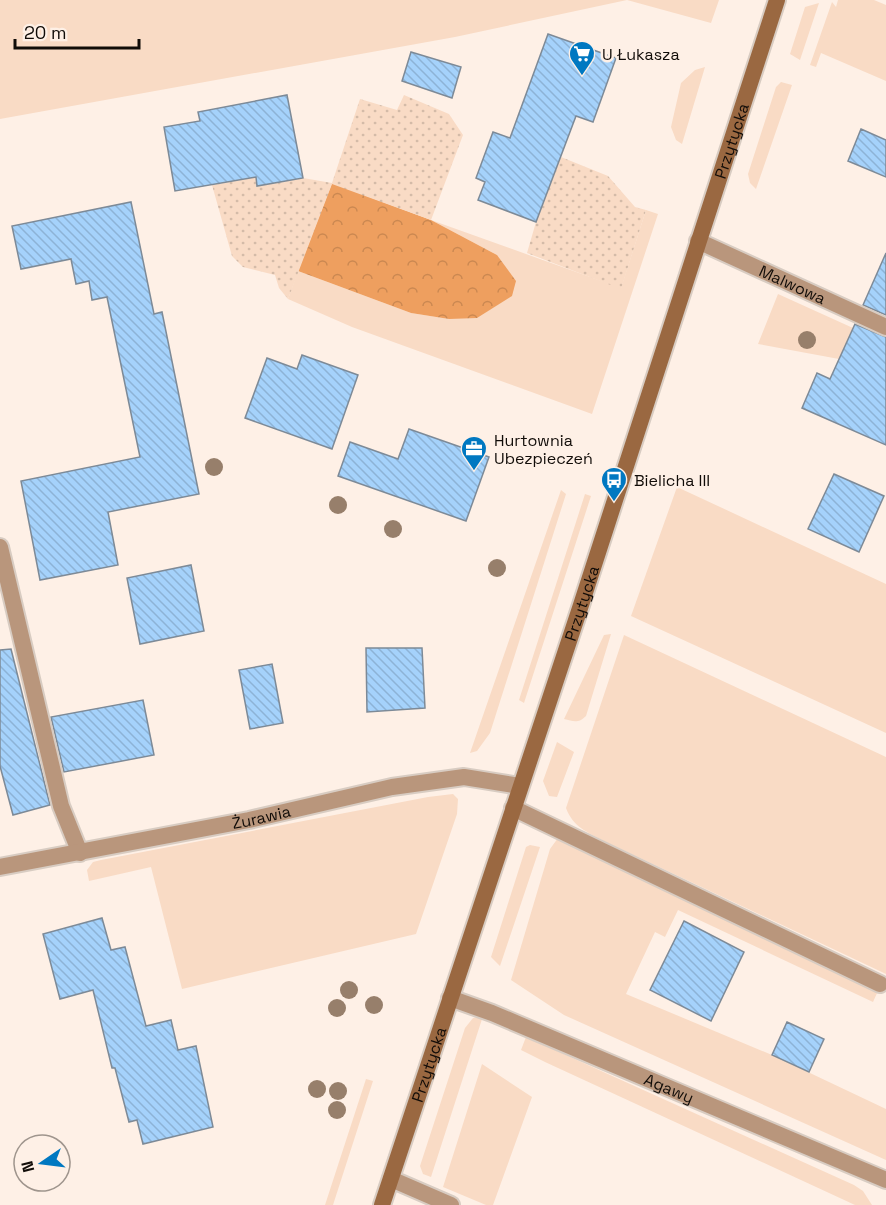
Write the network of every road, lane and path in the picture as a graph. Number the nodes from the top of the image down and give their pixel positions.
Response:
1 (777, 0) edge
2 (698, 241) junction
3 (886, 327) edge
4 (0, 547) edge
5 (520, 786) junction
6 (513, 808) junction
7 (80, 853) junction
8 (0, 867) edge
9 (880, 984) dead end
10 (450, 998) junction
11 (391, 1179) junction
12 (886, 1180) edge
13 (382, 1205) edge
14 (451, 1205) edge

1 - 2 main road, Przytycka
2 - 3 street, Malwowa
2 - 5 main road, Przytycka
4 - 7 street
5 - 6 main road, Przytycka
5 - 7 street, Żurawia
6 - 9 street
6 - 10 main road, Przytycka
7 - 8 street, Żurawia
10 - 11 main road, Przytycka
10 - 12 street, Agawy
11 - 13 main road, Przytycka
11 - 14 street

